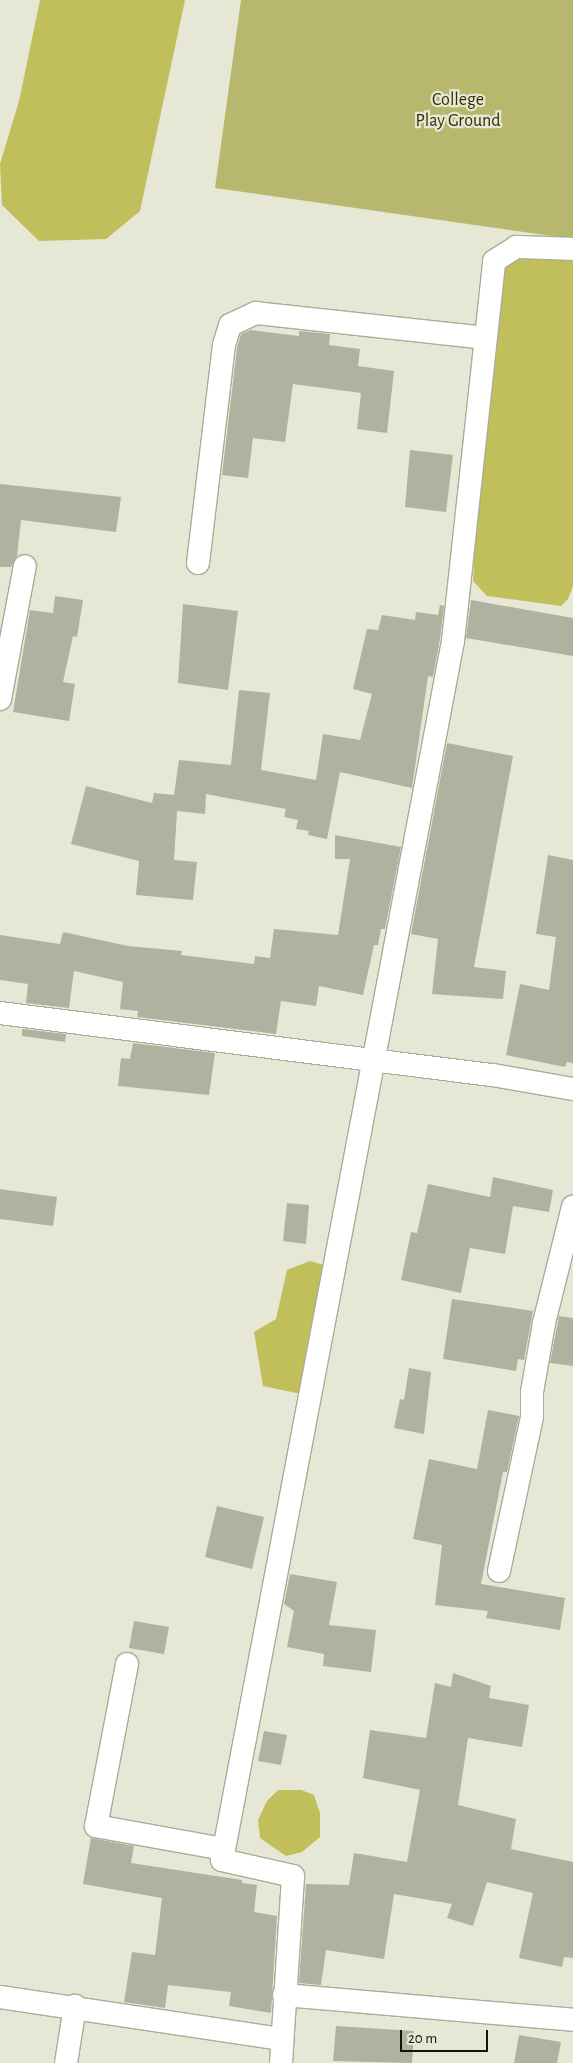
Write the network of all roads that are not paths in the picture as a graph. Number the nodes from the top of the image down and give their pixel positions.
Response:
1 (573, 249) edge
2 (485, 338) junction
3 (198, 563) dead end
4 (25, 566) dead end
5 (0, 699) edge
6 (0, 1013) edge
7 (372, 1060) junction
8 (573, 1089) edge
9 (573, 1207) edge
10 (500, 1571) dead end
11 (127, 1664) dead end
12 (224, 1849) junction
13 (284, 1995) junction
14 (0, 1998) edge
15 (75, 2006) junction
16 (573, 2020) edge
17 (282, 2039) junction
18 (66, 2063) edge
19 (281, 2063) edge

1 - 2 street
2 - 3 street
2 - 7 street
4 - 5 street
6 - 7 street
7 - 8 street
7 - 12 street
9 - 10 street
11 - 12 street
12 - 13 street
13 - 16 street
13 - 17 street
14 - 15 street
15 - 17 street
15 - 18 street
17 - 19 street

